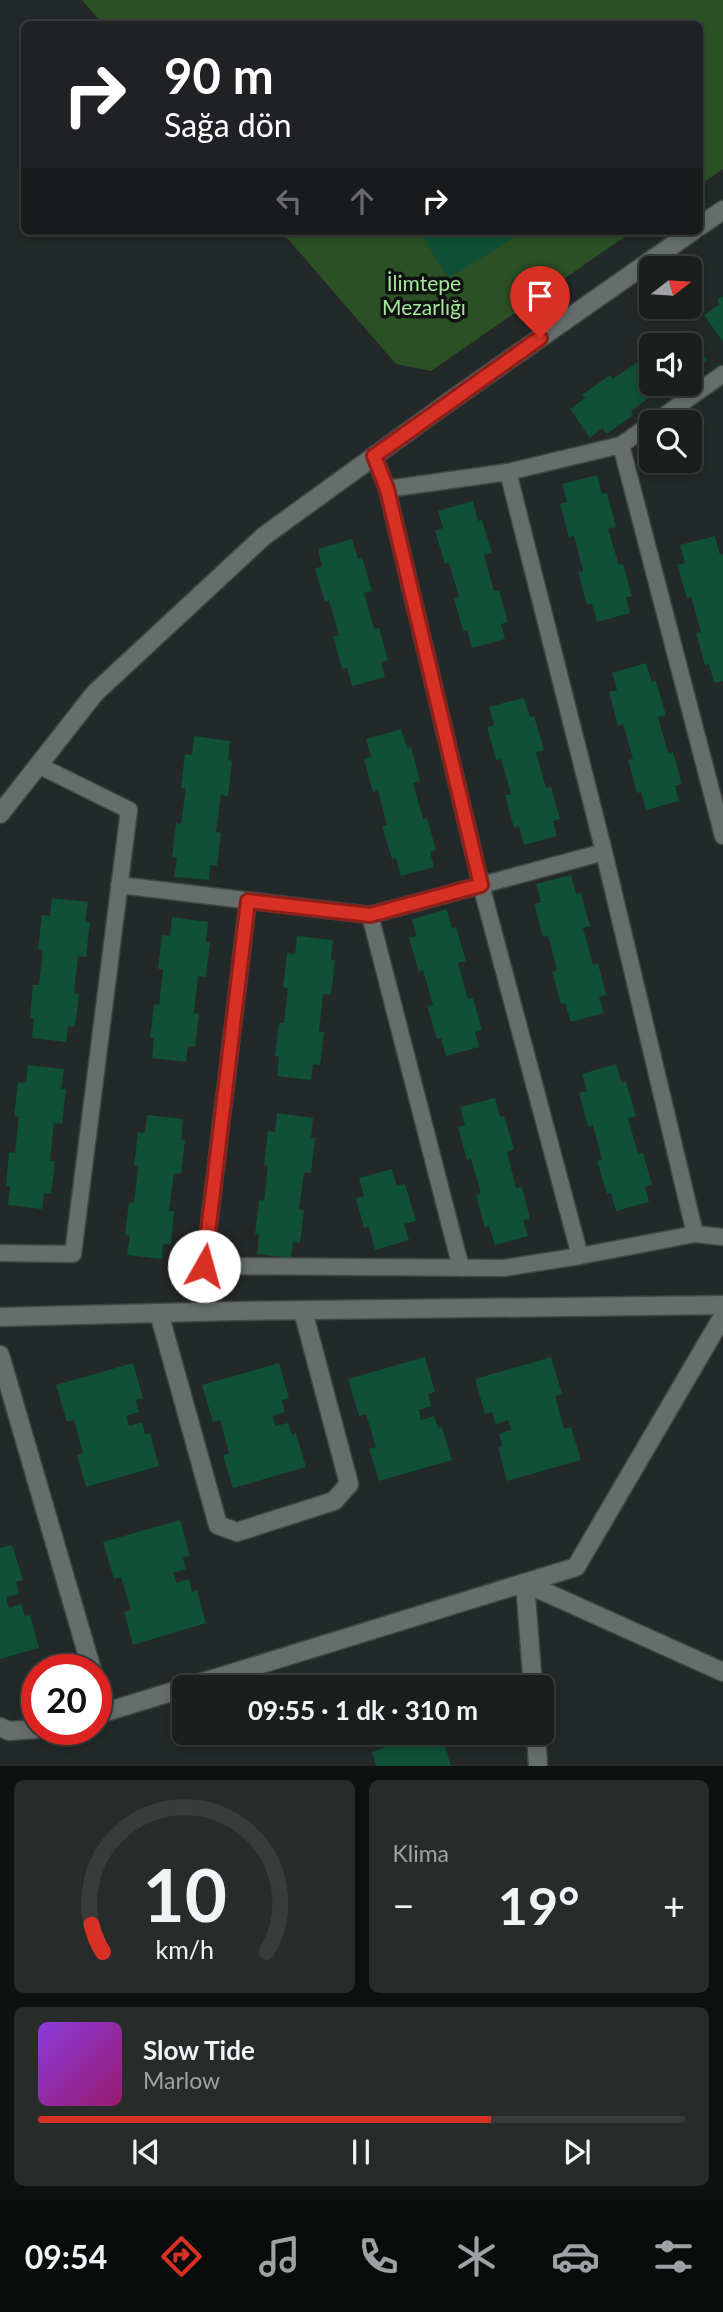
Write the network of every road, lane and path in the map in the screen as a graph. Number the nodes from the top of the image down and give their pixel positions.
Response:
1 (723, 210) edge
2 (703, 224) edge
3 (687, 235) edge
4 (723, 374) edge
5 (672, 410) edge
6 (639, 433) edge
7 (621, 445) junction
8 (374, 456) junction
9 (509, 472) junction
10 (387, 489) junction
11 (38, 765) junction
12 (0, 814) edge
13 (723, 836) edge
14 (604, 852) junction
15 (481, 885) junction
16 (119, 886) junction
17 (248, 901) junction
18 (370, 915) junction
19 (695, 1234) junction
20 (723, 1237) edge
21 (0, 1253) edge
22 (580, 1256) junction
23 (461, 1268) junction
24 (723, 1305) edge
25 (303, 1311) junction
26 (159, 1313) junction
27 (723, 1316) edge
28 (0, 1317) edge
29 (0, 1355) edge
30 (526, 1583) junction
31 (87, 1654) edge
32 (723, 1671) edge
33 (224, 1675) edge
34 (532, 1675) edge
35 (172, 1691) edge
36 (112, 1710) edge
37 (0, 1727) edge
38 (21, 1730) edge
39 (537, 1745) edge
40 (538, 1766) edge

1 - 2 street
3 - 8 street
4 - 5 lane
6 - 7 lane
7 - 9 lane
7 - 13 lane
8 - 10 lane
8 - 11 street
9 - 10 lane
9 - 14 lane
10 - 15 lane
11 - 12 street
11 - 16 lane
14 - 15 lane
14 - 19 lane
15 - 18 lane
15 - 22 lane
16 - 17 lane
16 - 21 lane
17 - 18 lane
17 - 23 lane
18 - 23 lane
19 - 20 lane
19 - 22 lane
22 - 23 lane
24 - 25 street
25 - 26 street
25 - 26 street
26 - 28 street
27 - 30 street
29 - 31 street
30 - 32 street
30 - 33 street
30 - 34 street
35 - 36 street
37 - 38 street
39 - 40 street

